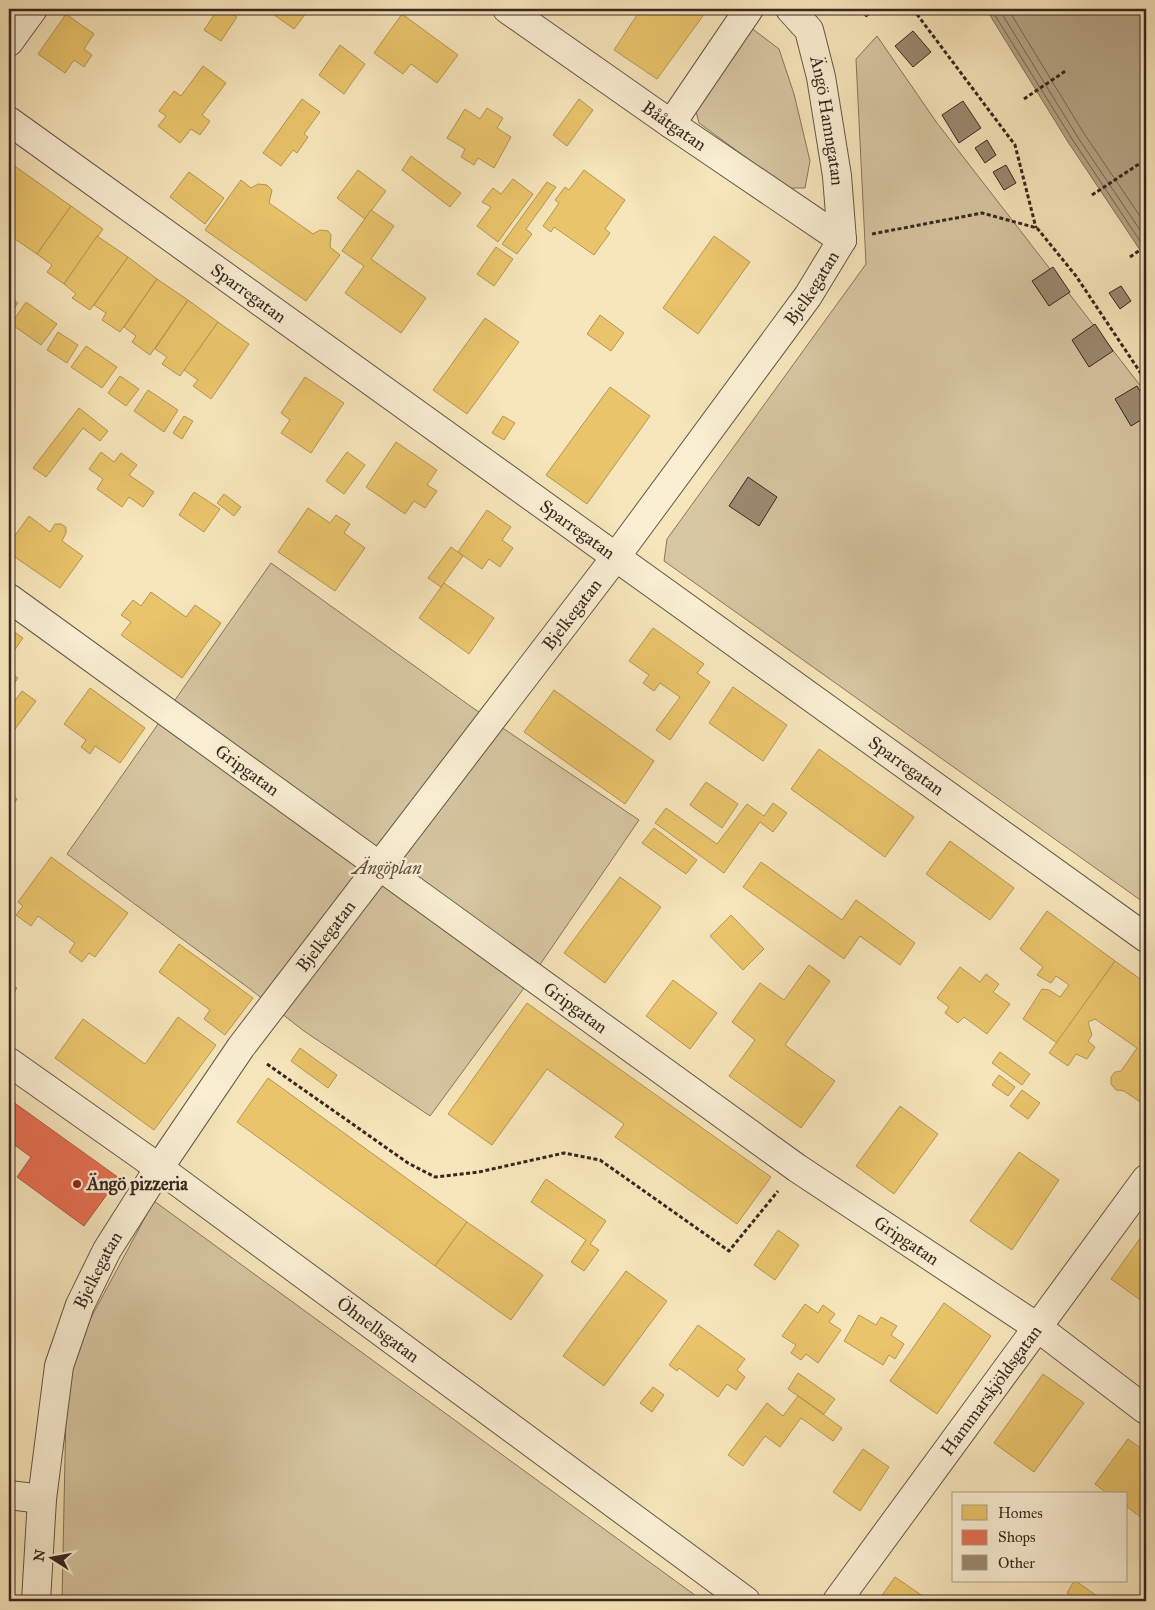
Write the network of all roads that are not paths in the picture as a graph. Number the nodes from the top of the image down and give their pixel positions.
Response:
1 (33, 9) edge
2 (508, 9) edge
3 (749, 9) edge
4 (790, 9) edge
5 (9, 42) edge
6 (9, 120) edge
7 (671, 124) junction
8 (842, 240) junction
9 (615, 558) junction
10 (9, 598) edge
11 (380, 865) junction
12 (1146, 938) edge
13 (9, 1062) edge
14 (159, 1168) junction
15 (1146, 1178) edge
16 (1037, 1327) junction
17 (1146, 1410) edge
18 (9, 1496) edge
19 (42, 1499) junction
20 (36, 1601) edge
21 (746, 1601) edge
22 (837, 1601) edge

1 - 5 street
2 - 7 street, Bååtgatan
3 - 7 street
4 - 8 street, Ängö Hamngatan
6 - 9 street, Sparregatan
7 - 8 street, Bååtgatan
8 - 9 street, Bjelkegatan
9 - 11 street, Bjelkegatan
9 - 12 street, Sparregatan
10 - 11 street, Gripgatan
11 - 14 street, Bjelkegatan
11 - 16 street, Gripgatan
13 - 14 street, Öhnellsgatan
14 - 19 street, Bjelkegatan
14 - 21 street, Öhnellsgatan
15 - 16 street, Hammarskjöldsgatan
16 - 17 street, Gripgatan
16 - 22 street, Hammarskjöldsgatan
18 - 19 street
19 - 20 street, Bjelkegatan

